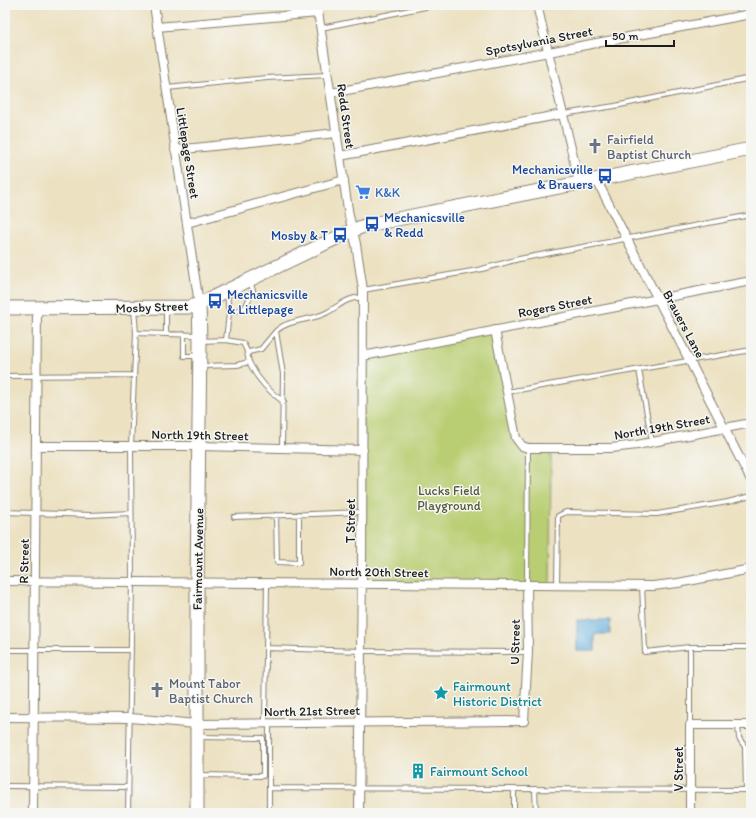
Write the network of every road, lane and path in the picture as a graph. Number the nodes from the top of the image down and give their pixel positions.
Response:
1 (154, 5) edge
2 (435, 5) edge
3 (537, 5) edge
4 (318, 9) edge
5 (751, 14) edge
6 (157, 28) junction
7 (321, 28) junction
8 (548, 51) junction
9 (328, 75) junction
10 (751, 78) edge
11 (167, 88) junction
12 (331, 93) junction
13 (563, 114) junction
14 (337, 133) junction
15 (751, 149) edge
16 (175, 150) junction
17 (340, 156) junction
18 (596, 179) junction
19 (344, 180) junction
20 (579, 182) junction
21 (751, 215) edge
22 (187, 223) junction
23 (353, 230) junction
24 (627, 239) junction
25 (249, 280) junction
26 (751, 281) edge
27 (226, 291) junction
28 (363, 294) junction
29 (657, 299) junction
30 (199, 304) junction
31 (5, 308) edge
32 (134, 308) junction
33 (166, 308) junction
34 (37, 309) junction
35 (229, 313) junction
36 (495, 330) junction
37 (276, 331) junction
38 (136, 334) junction
39 (166, 334) junction
40 (184, 334) junction
41 (200, 338) junction
42 (226, 340) junction
43 (751, 350) edge
44 (249, 352) junction
45 (364, 356) junction
46 (200, 361) junction
47 (249, 362) junction
48 (690, 362) junction
49 (639, 370) junction
50 (133, 375) junction
51 (5, 376) edge
52 (37, 376) junction
53 (507, 392) junction
54 (284, 402) junction
55 (751, 423) edge
56 (724, 428) junction
57 (652, 442) junction
58 (37, 446) junction
59 (131, 446) junction
60 (199, 446) junction
61 (282, 448) junction
62 (528, 448) junction
63 (363, 450) junction
64 (751, 480) edge
65 (751, 496) edge
66 (5, 512) edge
67 (362, 512) junction
68 (36, 513) junction
69 (132, 513) junction
70 (299, 514) junction
71 (276, 515) junction
72 (234, 517) dead end
73 (5, 524) edge
74 (751, 569) edge
75 (5, 581) edge
76 (132, 581) junction
77 (35, 582) junction
78 (197, 582) junction
79 (267, 583) junction
80 (362, 584) junction
81 (557, 585) junction
82 (528, 586) junction
83 (642, 586) junction
84 (690, 647) junction
85 (751, 647) edge
86 (266, 648) junction
87 (35, 649) junction
88 (5, 650) edge
89 (131, 650) junction
90 (361, 651) junction
91 (528, 652) junction
92 (5, 717) edge
93 (35, 718) junction
94 (131, 718) junction
95 (524, 721) joint
96 (360, 722) junction
97 (267, 723) junction
98 (751, 724) edge
99 (738, 725) junction
100 (690, 726) junction
101 (196, 730) junction
102 (197, 775) junction
103 (5, 786) edge
104 (34, 787) junction
105 (128, 787) junction
106 (269, 788) junction
107 (359, 789) junction
108 (514, 789) junction
109 (535, 789) junction
110 (690, 789) junction
111 (749, 790) edge
112 (34, 813) edge
113 (128, 813) edge
114 (197, 813) edge
115 (269, 813) edge
116 (358, 813) edge
117 (514, 813) edge
118 (536, 813) edge
119 (690, 813) edge

1 - 6 street, Littlepage Street
2 - 7 lane
3 - 8 street
4 - 6 street
4 - 7 street, Redd Street
5 - 8 street, Spotsylvania Street
6 - 11 street, Littlepage Street
7 - 9 street, Redd Street
8 - 12 street, Spotsylvania Street
8 - 13 street
9 - 11 lane
9 - 12 street, Redd Street
10 - 13 lane
11 - 16 street, Littlepage Street
12 - 14 street, Redd Street
13 - 17 street
13 - 20 street
14 - 16 street
14 - 17 street, Redd Street
15 - 18 main road, Mosby Street
16 - 22 street, Littlepage Street
17 - 19 street, Redd Street
18 - 20 main road, Mosby Street
18 - 24 street, Brauers Lane
19 - 22 street
19 - 23 street, Redd Street
20 - 23 main road, Mosby Street
21 - 24 lane
22 - 30 street, Littlepage Street
23 - 25 main road, Mosby Street
23 - 28 street, T Street
24 - 28 lane
24 - 29 street, Brauers Lane
25 - 27 main road, Mosby Street
25 - 35 lane
26 - 29 street, Rogers Street
27 - 30 main road, Mosby Street
27 - 35 lane
28 - 37 lane
28 - 45 street, T Street
29 - 36 street, Rogers Street
29 - 48 street, Brauers Lane
30 - 33 main road, Mosby Street
30 - 41 main road, Fairmount Avenue
31 - 34 main road, Mosby Street
32 - 33 main road, Mosby Street
32 - 34 main road, Mosby Street
32 - 38 lane
33 - 39 lane
34 - 52 street, R Street
35 - 42 lane
36 - 45 street, Rogers Street
36 - 53 street
37 - 44 lane
37 - 54 lane
38 - 39 lane
38 - 50 lane
39 - 40 lane
40 - 41 lane
40 - 46 lane
41 - 42 lane
41 - 46 main road, Fairmount Avenue
42 - 44 lane
43 - 48 lane
44 - 47 lane
45 - 63 street, T Street
46 - 47 lane
46 - 60 main road, Fairmount Avenue
47 - 54 lane
48 - 49 lane
48 - 56 street, Brauers Lane
49 - 53 lane
49 - 57 lane
50 - 52 lane
50 - 59 lane
51 - 52 lane
52 - 58 street, R Street
53 - 62 street
54 - 61 lane
55 - 56 street, North 19th Street
56 - 57 street, North 19th Street
56 - 64 street, Brauers Lane
57 - 62 street, North 19th Street
58 - 59 street, North 19th Street
58 - 68 street, R Street
59 - 60 street, North 19th Street
59 - 69 lane
60 - 61 street, North 19th Street
60 - 78 main road, Fairmount Avenue
61 - 63 street, North 19th Street
62 - 82 lane
63 - 67 street, T Street
65 - 81 lane
66 - 68 lane
66 - 73 lane
67 - 70 lane
67 - 80 street, T Street
68 - 69 lane
68 - 77 street, R Street
69 - 76 lane
70 - 71 lane
70 - 71 lane
71 - 72 lane
74 - 83 street, North 20th Street
75 - 77 street, North 20th Street
76 - 77 street, North 20th Street
76 - 78 street, North 20th Street
76 - 89 lane
77 - 87 street, R Street
78 - 79 street, North 20th Street
78 - 101 main road, Fairmount Avenue
79 - 80 street, North 20th Street
79 - 86 lane
80 - 82 street, North 20th Street
80 - 90 street, T Street
81 - 82 street, North 20th Street
81 - 83 street, North 20th Street
82 - 91 street, U Street
83 - 84 lane
84 - 85 lane
84 - 100 lane
86 - 90 lane
86 - 97 lane
87 - 88 lane
87 - 89 lane
87 - 93 street, R Street
89 - 94 lane
90 - 91 lane
90 - 96 street, T Street
91 - 95 street, U Street
92 - 93 street, North 21st Street
93 - 94 street, North 21st Street
93 - 104 street, R Street
94 - 101 street, North 21st Street
94 - 105 lane
95 - 96 street, North 21st Street
96 - 97 street, North 21st Street
96 - 107 street, T Street
97 - 101 street, North 21st Street
97 - 106 lane
98 - 99 street
99 - 100 street
99 - 111 lane
100 - 110 street, V Street
101 - 102 main road, Fairmount Avenue
101 - 102 lane
102 - 114 main road, Fairmount Avenue
103 - 104 lane
104 - 105 lane
104 - 112 street, R Street
105 - 113 lane
106 - 107 lane
106 - 115 lane
107 - 108 lane
107 - 116 street, T Street
108 - 109 lane
108 - 117 lane
109 - 110 lane
109 - 118 lane
110 - 111 lane
110 - 119 street, V Street

